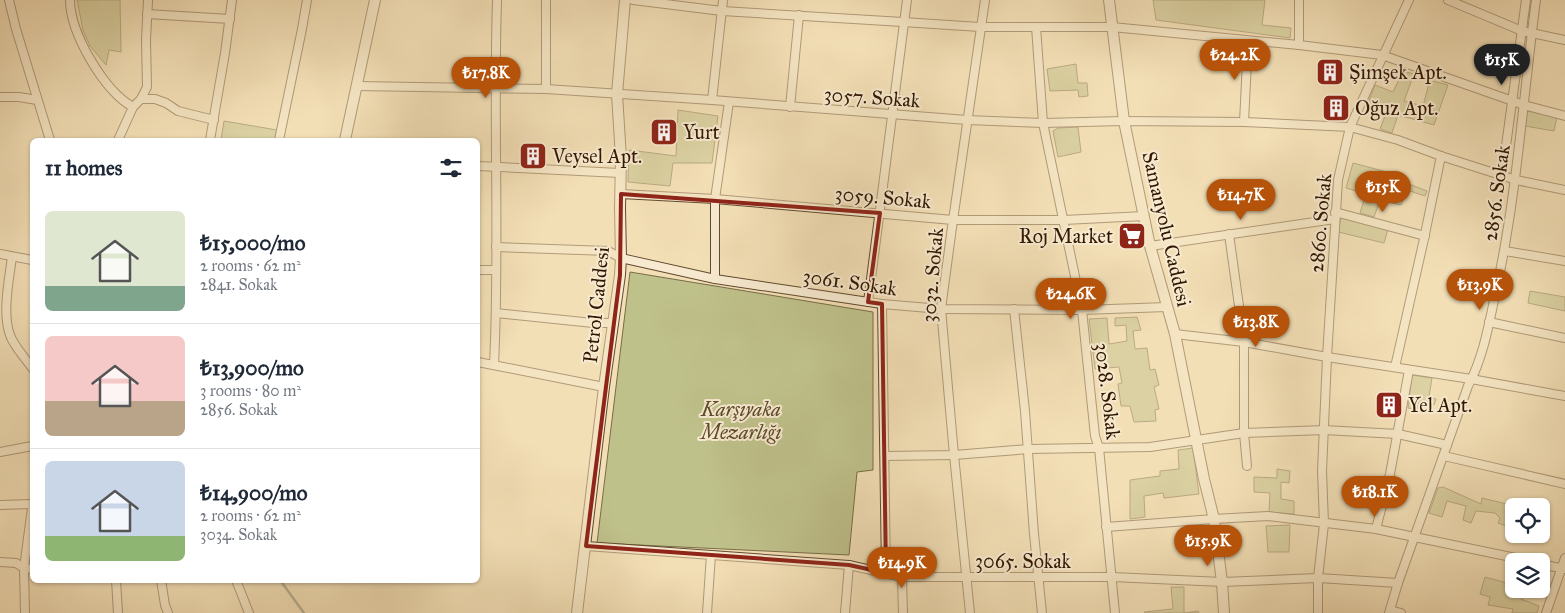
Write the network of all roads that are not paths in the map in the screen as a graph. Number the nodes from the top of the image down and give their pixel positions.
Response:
1 (9, 0) edge
2 (70, 0) edge
3 (148, 0) edge
4 (232, 0) edge
5 (306, 0) edge
6 (376, 0) edge
7 (497, 0) edge
8 (546, 0) edge
9 (625, 0) edge
10 (634, 0) edge
11 (723, 0) edge
12 (907, 0) edge
13 (984, 0) edge
14 (1109, 0) edge
15 (1300, 0) edge
16 (1409, 0) edge
17 (1448, 0) edge
18 (1526, 0) edge
19 (1536, 0) edge
20 (722, 11) junction
21 (147, 14) junction
22 (799, 15) junction
23 (230, 19) junction
24 (903, 22) junction
25 (980, 27) junction
26 (1036, 27) junction
27 (1112, 27) junction
28 (1522, 31) junction
29 (1532, 33) junction
30 (1565, 40) edge
31 (1248, 41) junction
32 (1299, 45) junction
33 (1382, 55) junction
34 (356, 86) junction
35 (495, 88) junction
36 (546, 90) junction
37 (617, 94) junction
38 (0, 97) edge
39 (141, 99) junction
40 (37, 100) junction
41 (712, 100) junction
42 (1512, 100) junction
43 (729, 102) junction
44 (1524, 105) junction
45 (133, 107) junction
46 (790, 107) junction
47 (892, 115) junction
48 (1565, 116) edge
49 (214, 120) junction
50 (967, 120) junction
51 (1124, 120) junction
52 (1244, 122) junction
53 (1043, 123) junction
54 (1350, 127) junction
55 (49, 138) edge
56 (119, 138) edge
57 (210, 138) edge
58 (279, 138) edge
59 (345, 138) edge
60 (1441, 156) junction
61 (480, 166) edge
62 (495, 168) junction
63 (620, 173) junction
64 (1502, 175) junction
65 (1516, 180) junction
66 (1565, 190) edge
67 (621, 194) junction
68 (715, 200) junction
69 (880, 213) junction
70 (1335, 215) junction
71 (1144, 216) junction
72 (953, 220) junction
73 (1064, 220) junction
74 (1229, 234) junction
75 (1425, 236) junction
76 (496, 246) junction
77 (1150, 246) junction
78 (1505, 251) junction
79 (0, 254) edge
80 (12, 257) junction
81 (621, 258) junction
82 (30, 260) edge
83 (1565, 261) edge
84 (480, 270) edge
85 (496, 270) junction
86 (715, 279) junction
87 (868, 302) junction
88 (882, 304) junction
89 (1167, 307) junction
90 (942, 309) junction
91 (1014, 309) junction
92 (1082, 310) junction
93 (496, 313) junction
94 (1489, 322) junction
95 (614, 323) junction
96 (1175, 334) junction
97 (1565, 338) edge
98 (1244, 342) junction
99 (1327, 357) junction
100 (480, 362) edge
101 (30, 365) edge
102 (494, 365) junction
103 (1395, 367) junction
104 (1409, 370) junction
105 (1471, 379) junction
106 (604, 387) junction
107 (1565, 396) edge
108 (1324, 430) junction
109 (1244, 434) junction
110 (1398, 434) junction
111 (1196, 441) junction
112 (1447, 444) junction
113 (30, 446) edge
114 (1099, 448) junction
115 (1029, 450) junction
116 (0, 452) edge
117 (954, 455) junction
118 (885, 456) junction
119 (1444, 456) junction
120 (1247, 466) dead end
121 (1565, 484) edge
122 (0, 505) edge
123 (30, 506) edge
124 (1214, 519) junction
125 (1324, 524) junction
126 (1106, 527) junction
127 (1376, 529) junction
128 (1415, 536) junction
129 (30, 537) edge
130 (586, 546) junction
131 (710, 555) junction
132 (1505, 556) edge
133 (1565, 558) edge
134 (0, 562) edge
135 (849, 565) junction
136 (1550, 566) edge
137 (28, 568) edge
138 (1563, 568) edge
139 (886, 573) junction
140 (1038, 577) junction
141 (1112, 577) junction
142 (902, 578) junction
143 (967, 578) junction
144 (1318, 578) junction
145 (1222, 582) junction
146 (116, 583) edge
147 (161, 583) edge
148 (237, 583) edge
149 (1398, 583) junction
150 (1389, 612) edge
151 (25, 613) edge
152 (118, 613) edge
153 (168, 613) edge
154 (248, 613) edge
155 (577, 613) edge
156 (707, 613) edge
157 (845, 613) edge
158 (903, 613) edge
159 (970, 613) edge
160 (1042, 613) edge
161 (1115, 613) edge
162 (1224, 613) edge
163 (1318, 613) edge
164 (1401, 613) edge
165 (1546, 613) edge

1 - 40 street
2 - 45 street
3 - 21 street
4 - 23 street
5 - 58 street
6 - 34 street
7 - 35 street
8 - 36 street
9 - 37 street, Petrol Caddesi
10 - 20 street
11 - 20 street
12 - 24 street
13 - 25 street, 3032. Sokak
14 - 27 street, Samanyolu Caddesi
15 - 32 street
16 - 33 street, 2860. Sokak
17 - 28 street
18 - 28 street, 2856. Sokak
19 - 29 street, 2856. Sokak
20 - 22 street
20 - 41 street
21 - 23 street
21 - 39 street
22 - 24 street
22 - 46 street
23 - 49 street
24 - 25 street
24 - 47 street
25 - 26 street
25 - 50 street, 3032. Sokak
26 - 27 street
26 - 53 street, 3028. Sokak
27 - 31 street
27 - 51 street, Samanyolu Caddesi
28 - 29 street
28 - 42 street, 2856. Sokak
29 - 30 street
29 - 44 street, 2856. Sokak
31 - 32 street
31 - 52 street
32 - 33 street
33 - 42 street
33 - 54 street, 2860. Sokak
34 - 35 street, 3057. Sokak
34 - 59 street
35 - 36 street, 3057. Sokak
35 - 62 street
36 - 37 street, 3057. Sokak
37 - 41 street, 3057. Sokak
37 - 63 street, Petrol Caddesi
38 - 40 street
39 - 45 street
39 - 49 street
40 - 55 street
41 - 43 street, 3057. Sokak
42 - 44 street
42 - 64 street, 2856. Sokak
43 - 46 street, 3057. Sokak
43 - 68 street
44 - 48 street
44 - 65 street, 2856. Sokak
45 - 56 street
46 - 47 street, 3057. Sokak
47 - 50 street, 3057. Sokak
47 - 69 street
49 - 57 street
50 - 53 street, 3057. Sokak
50 - 72 street, 3032. Sokak
51 - 52 street, 3057. Sokak
51 - 53 street, 3057. Sokak
51 - 71 street, Samanyolu Caddesi
52 - 54 street, 3057. Sokak
53 - 73 street, 3028. Sokak
54 - 60 street, 3057. Sokak
54 - 70 street, 2860. Sokak
60 - 64 street, 3057. Sokak
60 - 75 street
61 - 62 street
62 - 63 street
62 - 76 street
63 - 67 street, Petrol Caddesi
64 - 65 street, 3057. Sokak
65 - 66 street, 3057. Sokak
65 - 78 street, 2856. Sokak
67 - 68 street, 3059. Sokak
67 - 81 street, Petrol Caddesi
68 - 69 street, 3059. Sokak
68 - 86 street
69 - 72 street, 3059. Sokak
69 - 87 street
70 - 74 street
70 - 75 street
70 - 99 street, 2860. Sokak
71 - 73 street, 3059. Sokak
71 - 77 street, Samanyolu Caddesi
72 - 73 street, 3059. Sokak
72 - 90 street, 3032. Sokak
73 - 92 street, 3028. Sokak
74 - 77 street
74 - 98 street
75 - 103 street
76 - 81 street, 3061. Sokak
76 - 85 street
77 - 89 street, Samanyolu Caddesi
78 - 83 street
78 - 94 street, 2856. Sokak
79 - 80 street
80 - 82 street
80 - 101 street
81 - 86 street, 3061. Sokak
81 - 95 street, Petrol Caddesi
84 - 85 street
85 - 93 street
86 - 87 street, 3061. Sokak
87 - 88 street, 3061. Sokak
88 - 90 street, 3061. Sokak
88 - 118 street
89 - 92 street, 3061. Sokak
89 - 96 street, Samanyolu Caddesi
90 - 91 street, 3061. Sokak
90 - 117 street, 3032. Sokak
91 - 92 street, 3061. Sokak
91 - 115 street
92 - 114 street, 3028. Sokak
93 - 95 street
93 - 102 street
94 - 97 street
94 - 105 street, 2856. Sokak
95 - 106 street, Petrol Caddesi
96 - 98 street
96 - 111 street, Samanyolu Caddesi
98 - 99 street
98 - 109 street
99 - 103 street
99 - 108 street, 2860. Sokak
100 - 102 street
102 - 106 street
103 - 104 street
104 - 105 street
104 - 110 street
105 - 107 street
105 - 112 street, 2856. Sokak
106 - 130 street, Petrol Caddesi
108 - 109 street
108 - 110 street
108 - 125 street, 2860. Sokak
109 - 111 street
109 - 120 street
110 - 112 street
110 - 127 street
111 - 114 street
111 - 124 street, Samanyolu Caddesi
112 - 119 street, 2856. Sokak
113 - 116 street
114 - 115 street
114 - 126 street, 3028. Sokak
115 - 117 street
115 - 140 street
117 - 118 street
117 - 143 street, 3032. Sokak
118 - 139 street
119 - 121 street
119 - 128 street, 2856. Sokak
122 - 123 street
124 - 125 street
124 - 126 street
124 - 145 street, Samanyolu Caddesi
125 - 127 street
125 - 144 street, 2860. Sokak
126 - 141 street, 3028. Sokak
127 - 128 street
128 - 132 street
128 - 149 street, 2856. Sokak
129 - 137 street
130 - 131 street, 3065. Sokak
130 - 155 street, Petrol Caddesi
131 - 135 street, 3065. Sokak
131 - 156 street
133 - 138 street
134 - 137 street
135 - 139 street, 3065. Sokak
135 - 157 street
136 - 138 street
137 - 151 street
138 - 165 street
139 - 142 street, 3065. Sokak
140 - 141 street, 3065. Sokak
140 - 143 street, 3065. Sokak
140 - 160 street
141 - 145 street, 3065. Sokak
141 - 161 street, 3028. Sokak
142 - 143 street, 3065. Sokak
142 - 158 street
143 - 159 street, 3032. Sokak
144 - 145 street, 3065. Sokak
144 - 149 street, 3065. Sokak
144 - 163 street, 2860. Sokak
145 - 162 street, Samanyolu Caddesi
146 - 152 street
147 - 153 street
148 - 154 street
149 - 150 street, 2856. Sokak
150 - 164 street

